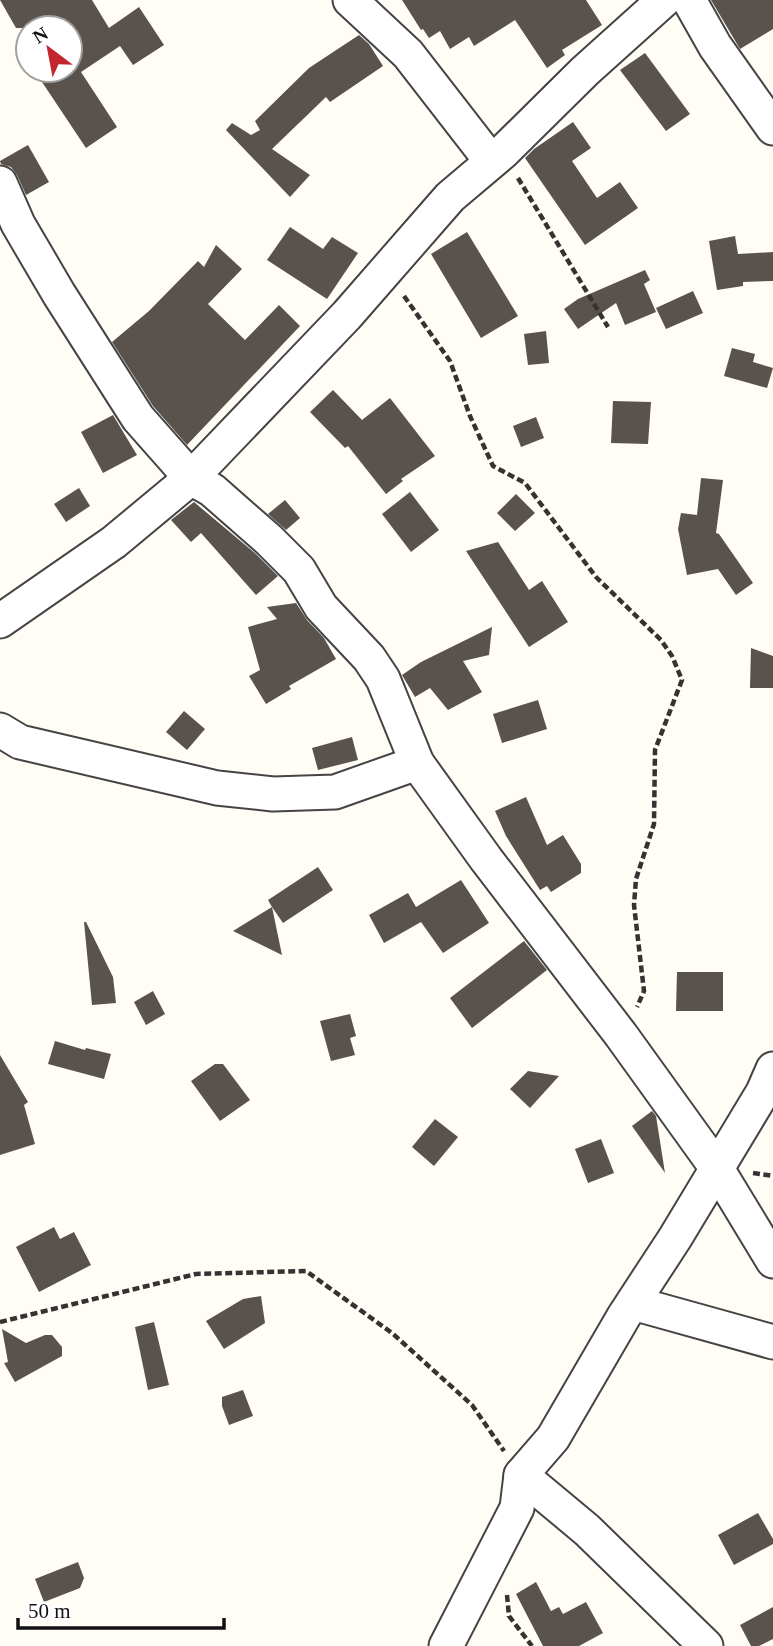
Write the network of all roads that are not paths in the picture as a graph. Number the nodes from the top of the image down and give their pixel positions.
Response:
1 (350, 0) edge
2 (664, 0) edge
3 (689, 0) edge
4 (773, 128) edge
5 (497, 157) junction
6 (0, 183) edge
7 (191, 478) junction
8 (0, 621) edge
9 (0, 730) edge
10 (417, 763) junction
11 (773, 1069) edge
12 (716, 1167) junction
13 (773, 1261) edge
14 (633, 1303) junction
15 (773, 1342) edge
16 (521, 1475) junction
17 (446, 1646) edge
18 (706, 1646) edge

1 - 5 street
2 - 5 street
3 - 4 street
5 - 7 street
6 - 7 street
7 - 8 street
7 - 10 street
9 - 10 street
10 - 12 street
11 - 12 street
12 - 13 street
12 - 14 street
14 - 15 street
14 - 16 street
16 - 17 street
16 - 18 street

